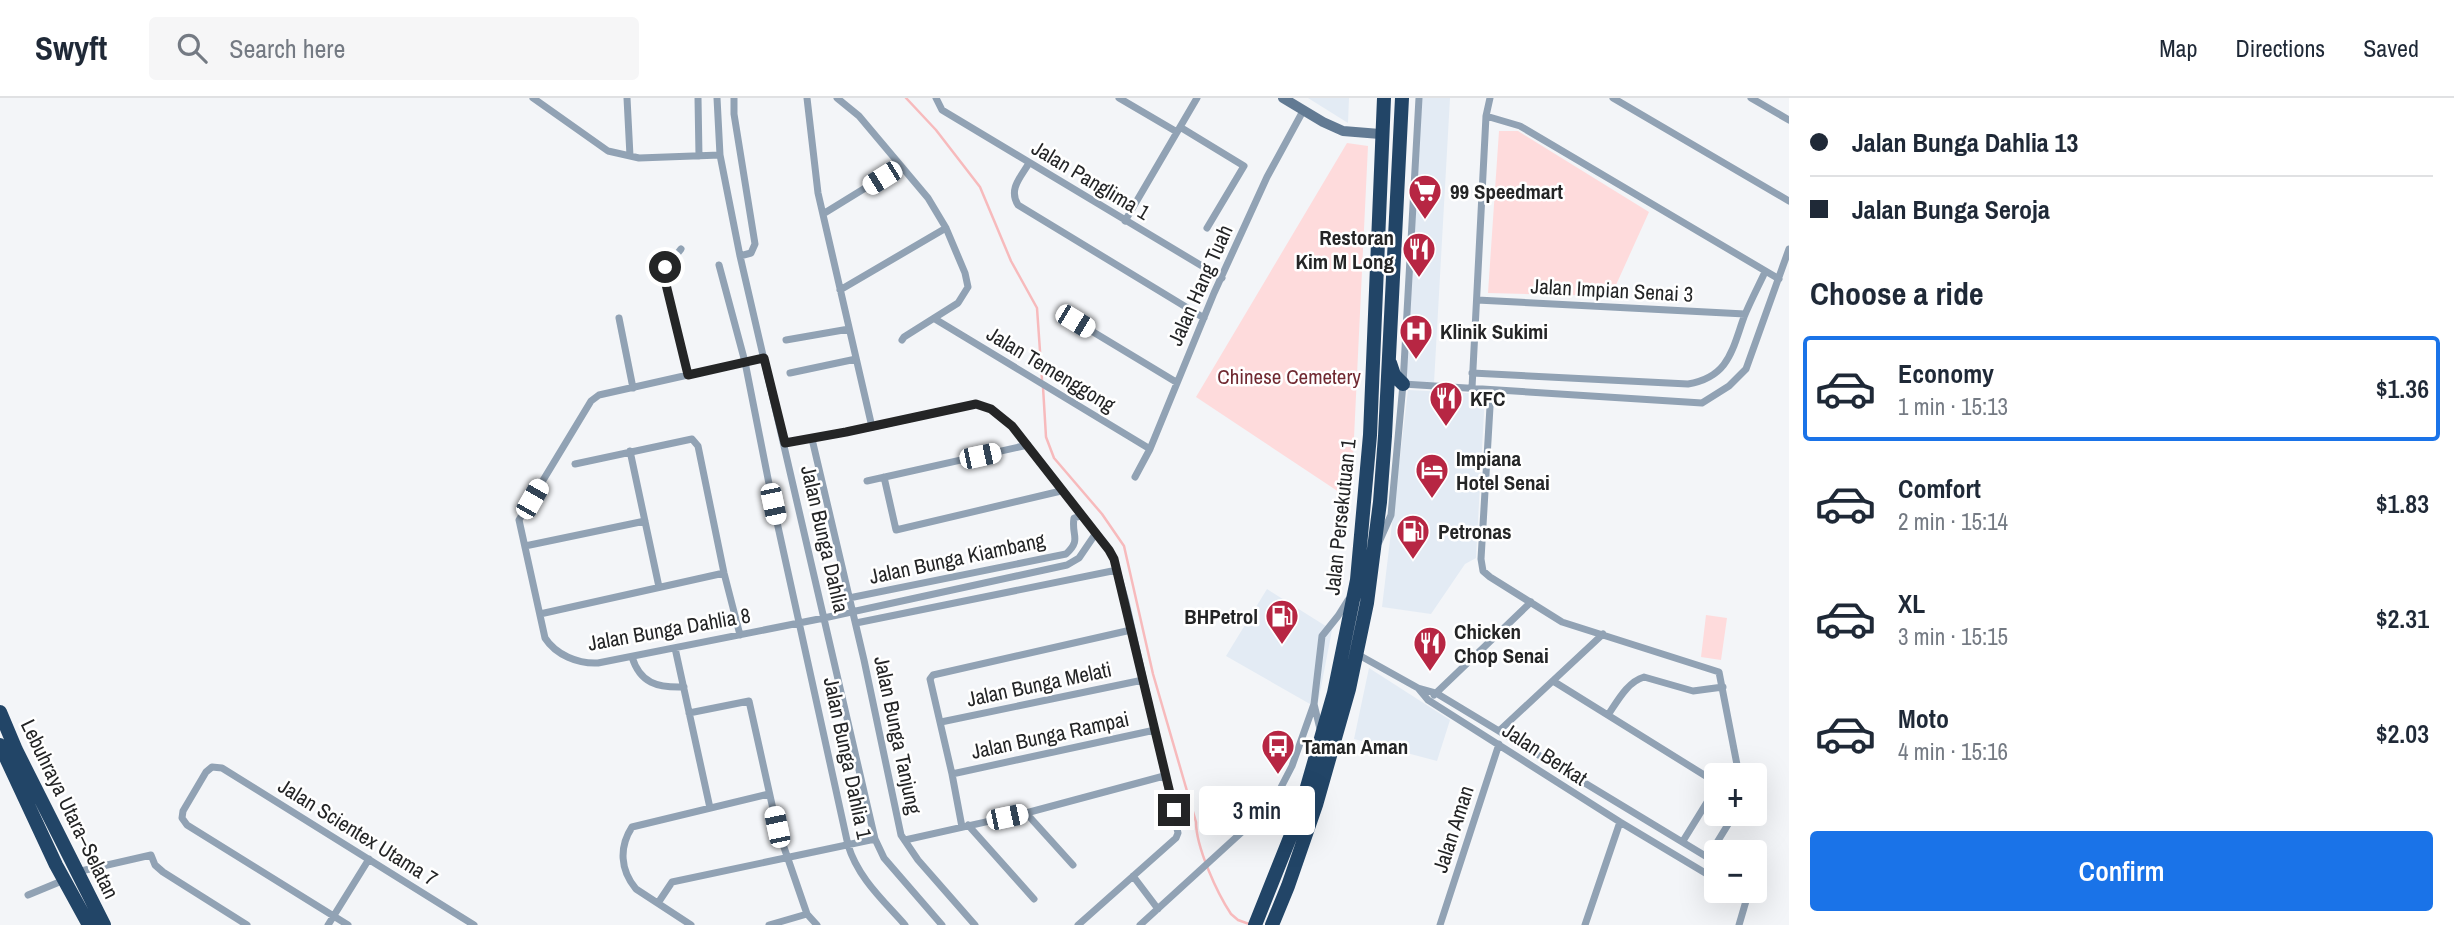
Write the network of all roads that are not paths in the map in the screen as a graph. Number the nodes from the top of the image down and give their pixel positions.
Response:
1 (533, 98) edge
2 (627, 98) edge
3 (698, 98) edge
4 (717, 98) edge
5 (734, 98) edge
6 (807, 98) edge
7 (837, 98) edge
8 (936, 98) edge
9 (1119, 98) edge
10 (1197, 98) edge
11 (1283, 98) edge
12 (1384, 98) edge
13 (1402, 98) edge
14 (1419, 98) edge
15 (1490, 98) edge
16 (1613, 98) edge
17 (1752, 98) edge
18 (1303, 111) junction
19 (1486, 116) junction
20 (1789, 120) edge
21 (1178, 130) junction
22 (1380, 134) junction
23 (720, 155) junction
24 (630, 156) junction
25 (699, 156) junction
26 (1029, 163) junction
27 (901, 166) junction
28 (1789, 201) edge
29 (823, 214) junction
30 (1125, 221) junction
31 (946, 228) junction
32 (1207, 228) dead end
33 (681, 249) dead end
34 (1789, 249) edge
35 (740, 256) junction
36 (719, 265) dead end
37 (1765, 272) junction
38 (1222, 278) junction
39 (1780, 279) junction
40 (840, 290) junction
41 (1477, 300) junction
42 (1745, 314) junction
43 (618, 318) dead end
44 (1204, 318) junction
45 (934, 319) junction
46 (1075, 321) dead end
47 (849, 329) junction
48 (786, 340) dead end
49 (902, 340) dead end
50 (1388, 355) junction
51 (764, 358) junction
52 (856, 359) junction
53 (745, 362) junction
54 (790, 373) dead end
55 (1472, 373) junction
56 (688, 375) junction
57 (1176, 382) junction
58 (1404, 384) junction
59 (633, 388) junction
60 (1472, 388) junction
61 (1490, 390) junction
62 (873, 427) junction
63 (812, 439) junction
64 (785, 443) junction
65 (1028, 445) junction
66 (1150, 449) junction
67 (630, 451) junction
68 (575, 464) dead end
69 (884, 477) junction
70 (1135, 477) dead end
71 (867, 481) dead end
72 (1061, 491) junction
73 (1081, 516) junction
74 (645, 521) junction
75 (1096, 533) junction
76 (525, 546) junction
77 (1374, 551) junction
78 (1117, 570) junction
79 (724, 573) junction
80 (1357, 580) junction
81 (659, 587) junction
82 (849, 598) junction
83 (1531, 602) junction
84 (853, 612) junction
85 (540, 614) junction
86 (824, 618) junction
87 (800, 623) junction
88 (856, 623) junction
89 (1130, 630) junction
90 (1603, 634) junction
91 (740, 635) junction
92 (675, 648) junction
93 (1357, 654) junction
94 (632, 657) junction
95 (1143, 680) junction
96 (1553, 681) junction
97 (684, 687) junction
98 (1723, 687) junction
99 (1418, 688) junction
100 (1436, 693) junction
101 (1428, 700) junction
102 (1314, 704) junction
103 (0, 712) edge
104 (689, 713) junction
105 (1608, 715) junction
106 (941, 722) junction
107 (1155, 730) junction
108 (1499, 731) junction
109 (1322, 733) junction
110 (1499, 744) junction
111 (0, 746) edge
112 (1737, 763) edge
113 (952, 774) junction
114 (1164, 776) junction
115 (1704, 777) edge
116 (769, 794) junction
117 (1704, 807) edge
118 (710, 808) junction
119 (1026, 813) junction
120 (1620, 822) junction
121 (965, 826) junction
122 (875, 839) junction
123 (905, 840) junction
124 (1683, 842) junction
125 (848, 845) junction
126 (1704, 855) edge
127 (786, 857) junction
128 (369, 859) junction
129 (1073, 864) dead end
130 (81, 871) dead end
131 (1704, 872) edge
132 (1133, 876) junction
133 (57, 883) dead end
134 (28, 895) dead end
135 (1034, 899) dead end
136 (658, 903) junction
137 (1745, 903) edge
138 (1158, 909) junction
139 (807, 914) junction
140 (334, 916) junction
141 (1257, 920) edge
142 (1273, 922) edge
143 (89, 925) edge
144 (104, 925) edge
145 (247, 925) edge
146 (328, 925) edge
147 (348, 925) edge
148 (474, 925) edge
149 (691, 925) edge
150 (769, 925) edge
151 (817, 925) edge
152 (905, 925) edge
153 (942, 925) edge
154 (975, 925) edge
155 (1078, 925) edge
156 (1140, 925) edge
157 (1440, 925) edge
158 (1585, 925) edge
159 (1739, 925) edge

1 - 24 street
2 - 24 street
3 - 25 street
4 - 23 street, Jalan Bunga Dahlia
5 - 35 street
6 - 29 street
7 - 27 street
8 - 26 street, Jalan Panglima 1
9 - 21 street
10 - 21 street
11 - 18 street
12 - 22 highway, Jalan Persekutuan 1
13 - 50 highway, Jalan Persekutuan 1
14 - 58 street
15 - 19 street
16 - 28 street
17 - 20 street
18 - 22 street
18 - 38 street, Jalan Hang Tuah
19 - 37 street
19 - 41 street
21 - 30 street
21 - 32 street
22 - 80 highway, Jalan Persekutuan 1
23 - 25 street
23 - 35 street, Jalan Bunga Dahlia
24 - 25 street
26 - 30 street, Jalan Panglima 1
26 - 44 street
27 - 29 street
27 - 31 street
29 - 40 street
30 - 38 street, Jalan Panglima 1
31 - 40 street
31 - 45 street
33 - 56 street
34 - 39 street
35 - 51 street, Jalan Bunga Dahlia
36 - 53 street, Jalan Bunga Dahlia 1
37 - 39 street
37 - 42 street
38 - 44 street, Jalan Hang Tuah
39 - 61 street
40 - 47 street
41 - 42 street, Jalan Impian Senai 3
41 - 55 street
42 - 55 street
43 - 59 street
44 - 57 street, Jalan Hang Tuah
45 - 49 street
45 - 66 street, Jalan Temenggong
46 - 57 street
47 - 48 street
47 - 52 street
50 - 58 highway
50 - 77 highway, Jalan Persekutuan 1
51 - 53 street, Jalan Bunga Dahlia 8
51 - 64 street, Jalan Bunga Dahlia
52 - 54 street
52 - 62 street
53 - 56 street, Jalan Bunga Dahlia 8
53 - 87 street, Jalan Bunga Dahlia 1
55 - 60 street
56 - 59 street, Jalan Bunga Dahlia 8
57 - 66 street, Jalan Hang Tuah
58 - 60 street
58 - 77 street
59 - 76 street, Jalan Bunga Dahlia 8
60 - 61 street
61 - 83 street
62 - 63 street
62 - 65 street
63 - 64 street
63 - 82 street, Jalan Bunga Tanjung
64 - 86 street, Jalan Bunga Dahlia
65 - 69 street
65 - 72 street
66 - 70 street, Jalan Hang Tuah
67 - 68 street
67 - 74 street
67 - 79 street
69 - 71 street
69 - 72 street
72 - 73 street
73 - 75 street
73 - 82 street, Jalan Bunga Kiambang
74 - 76 street
74 - 81 street
75 - 78 street
75 - 84 street, Jalan Bunga Dahlia 8
76 - 85 street, Jalan Bunga Dahlia 8
77 - 93 highway, Jalan Persekutuan 1
78 - 88 street, Jalan Bunga Kiambang
78 - 89 street
79 - 81 street
79 - 91 street
80 - 102 street
80 - 109 highway, Jalan Persekutuan 1
81 - 85 street
82 - 84 street, Jalan Bunga Tanjung
83 - 90 street
83 - 100 street
84 - 86 street, Jalan Bunga Dahlia 8
84 - 88 street, Jalan Bunga Tanjung
85 - 94 street, Jalan Bunga Dahlia 8
86 - 87 street, Jalan Bunga Dahlia 8
86 - 122 street, Jalan Bunga Dahlia
87 - 91 street, Jalan Bunga Dahlia 8
87 - 125 street, Jalan Bunga Dahlia 1
88 - 123 street, Jalan Bunga Tanjung
89 - 95 street
89 - 106 street
90 - 96 street
90 - 98 street
91 - 92 street, Jalan Bunga Dahlia 8
92 - 94 street, Jalan Bunga Dahlia 8
92 - 97 street
93 - 99 street, Jalan Berkat
93 - 142 highway, Jalan Persekutuan 1
94 - 97 street
95 - 106 street, Jalan Bunga Melati
95 - 107 street
96 - 105 street
96 - 108 street
97 - 104 street
98 - 105 street
98 - 112 street
99 - 100 street
99 - 101 street, Jalan Berkat
100 - 101 street
100 - 108 street
101 - 110 street, Jalan Berkat
102 - 109 street
102 - 138 street
103 - 144 highway, Lebuhraya Utara–Selatan
104 - 116 street
104 - 118 street
105 - 115 street
106 - 113 street
107 - 113 street, Jalan Bunga Rampai
107 - 114 street
108 - 124 street
109 - 141 highway, Jalan Persekutuan 1
110 - 120 street, Jalan Berkat
110 - 157 street, Jalan Aman
111 - 143 highway, Lebuhraya Utara–Selatan
113 - 121 street
114 - 119 street
114 - 132 street
116 - 118 street
116 - 127 street
117 - 124 street
118 - 136 street
119 - 121 street
119 - 129 street
120 - 131 street, Jalan Berkat
120 - 158 street
121 - 123 street
121 - 135 street
122 - 125 street
122 - 153 street, Jalan Bunga Dahlia
123 - 154 street, Jalan Bunga Tanjung
124 - 126 street
125 - 127 street
125 - 152 street, Jalan Bunga Dahlia 1
127 - 136 street
127 - 139 street
128 - 140 street
128 - 140 street, Jalan Scientex Utama 7
128 - 148 street, Jalan Scientex Utama 7
130 - 145 street
132 - 138 street
132 - 155 street
133 - 134 street
136 - 149 street
137 - 159 street
138 - 156 street
139 - 150 street
139 - 151 street
140 - 146 street
140 - 147 street

